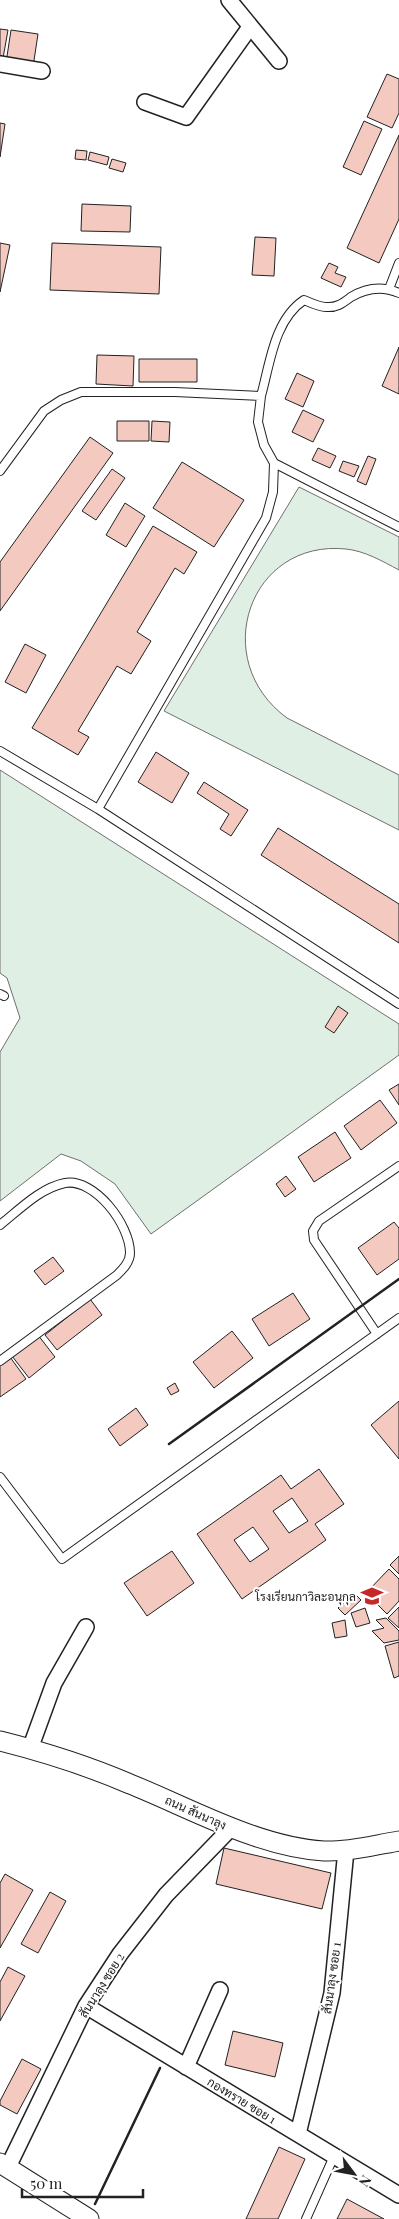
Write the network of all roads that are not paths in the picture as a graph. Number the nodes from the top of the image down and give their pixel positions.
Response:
1 (229, 0) edge
2 (250, 27) junction
3 (279, 61) dead end
4 (0, 64) edge
5 (42, 71) dead end
6 (145, 102) dead end
7 (399, 263) edge
8 (389, 289) junction
9 (399, 294) edge
10 (260, 396) junction
11 (274, 463) junction
12 (0, 471) edge
13 (399, 527) edge
14 (0, 752) edge
15 (98, 809) junction
16 (399, 1004) edge
17 (399, 1166) edge
18 (0, 1225) edge
19 (399, 1318) edge
20 (377, 1334) junction
21 (2, 1356) edge
22 (0, 1477) edge
23 (86, 1626) dead end
24 (0, 1741) edge
25 (30, 1749) junction
26 (231, 1828) junction
27 (399, 1841) edge
28 (346, 1850) junction
29 (220, 1990) dead end
30 (86, 2006) junction
31 (186, 2067) junction
32 (298, 2134) junction
33 (334, 2156) junction
34 (4, 2165) edge
35 (399, 2195) edge
36 (89, 2219) edge
37 (306, 2219) edge

1 - 2 street
2 - 3 street
2 - 6 street
4 - 5 street
7 - 8 lane
8 - 9 lane
8 - 10 lane
10 - 11 lane
10 - 12 lane
11 - 13 lane
11 - 15 lane
14 - 15 lane
15 - 16 lane
17 - 20 lane
18 - 21 lane
19 - 20 lane
20 - 22 lane
23 - 25 street
24 - 25 street, ถนน สันนาลุง
25 - 26 street, ถนน สันนาลุง
26 - 28 street, ถนน สันนาลุง
26 - 30 street, สันนาลุง ซอย 2
27 - 28 street, ถนน สันนาลุง
28 - 32 street, สันนาลุง ซอย 1
29 - 31 street
30 - 31 street, กองทราย ซอย 1
30 - 34 street, สันนาลุง ซอย 2
31 - 32 street, กองทราย ซอย 1
32 - 33 street, กองทราย ซอย 1
33 - 35 street, กองทราย ซอย 1
33 - 37 lane
34 - 36 street

